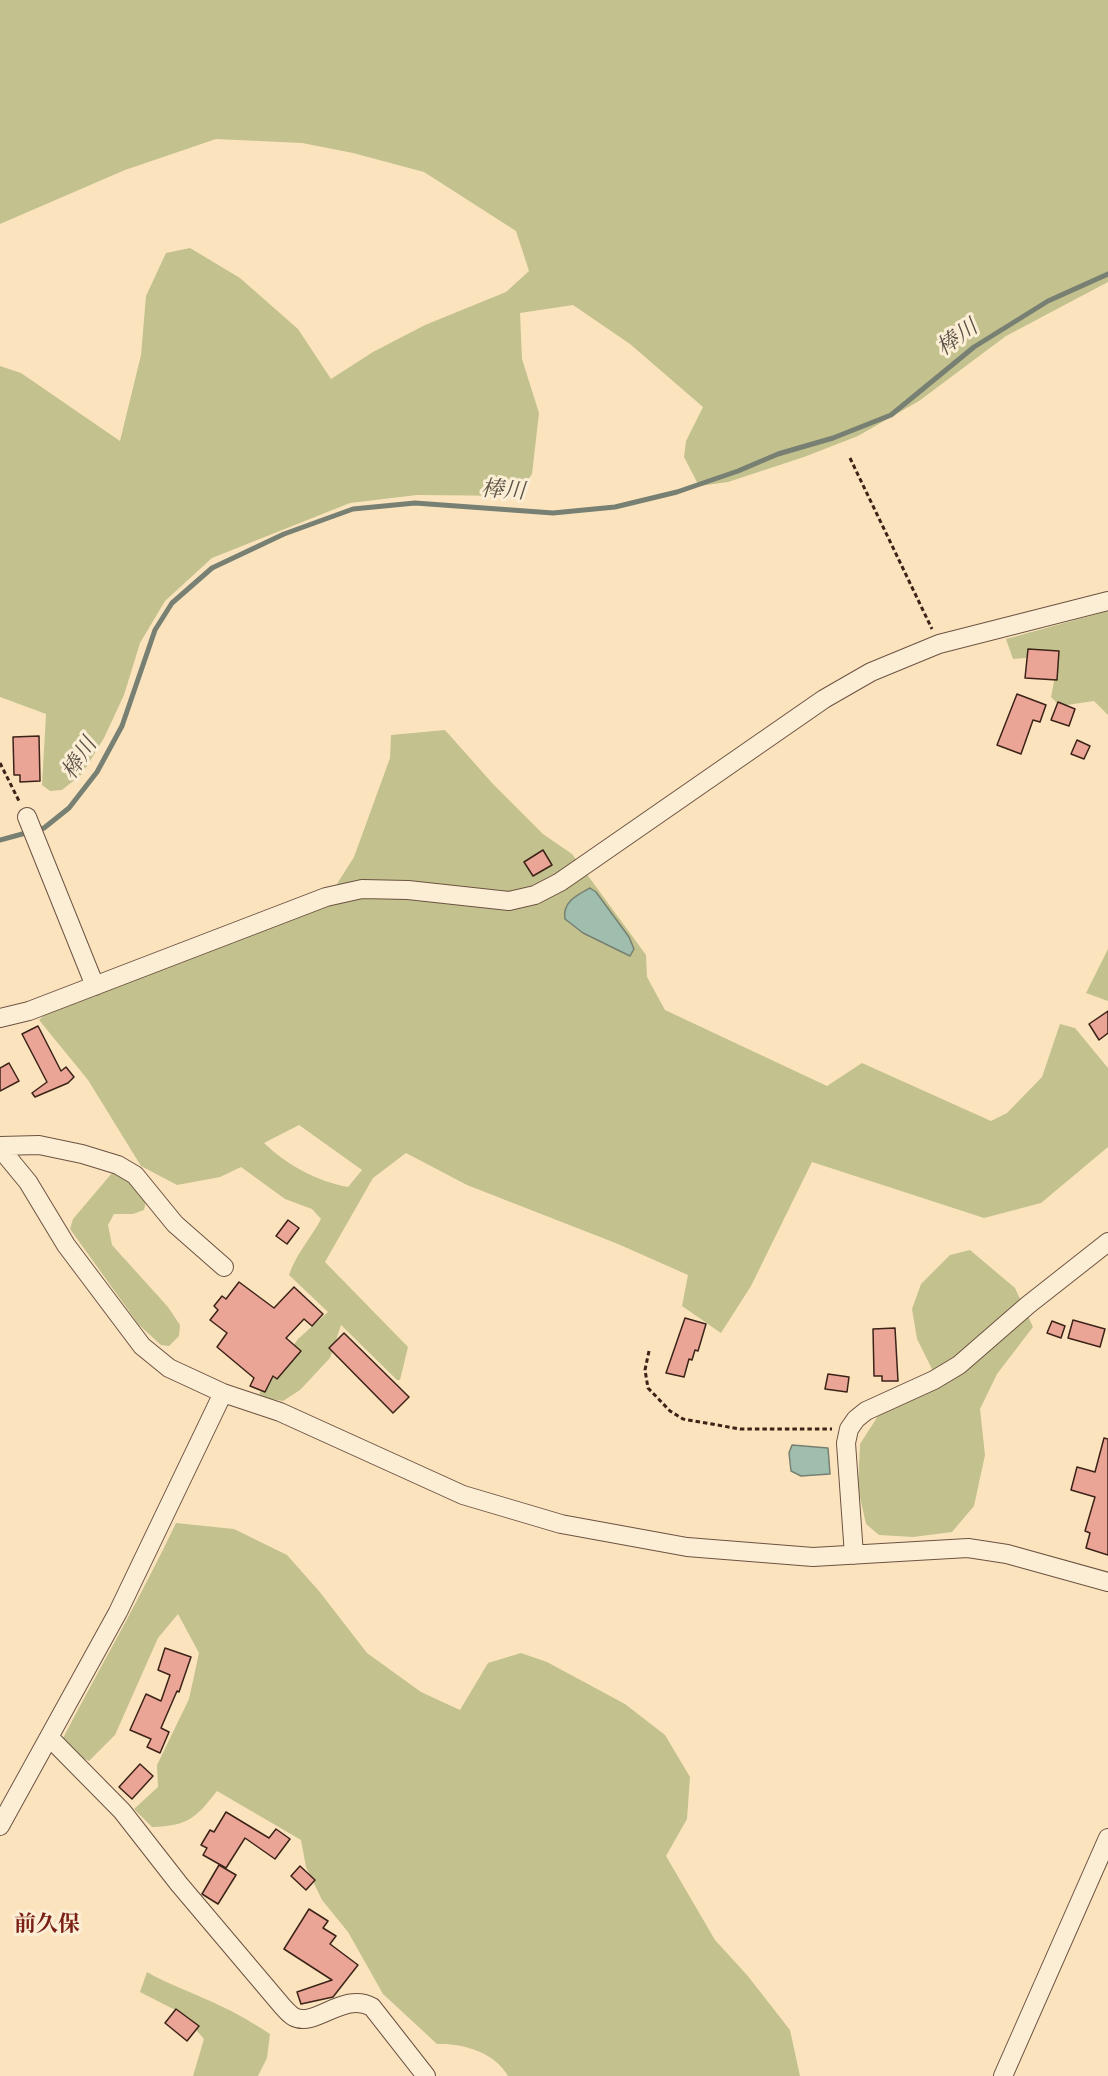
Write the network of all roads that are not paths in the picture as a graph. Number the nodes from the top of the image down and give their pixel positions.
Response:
1 (1108, 601) edge
2 (27, 817) road end
3 (94, 986) junction
4 (0, 1018) edge
5 (0, 1147) edge
6 (1108, 1242) edge
7 (224, 1267) dead end
8 (223, 1393) junction
9 (854, 1555) junction
10 (1108, 1582) edge
11 (49, 1737) junction
12 (0, 1826) edge
13 (1108, 1838) edge
14 (426, 2076) edge
15 (1003, 2076) edge

1 - 3 street
2 - 3 street
3 - 4 street
5 - 7 street
5 - 8 street
6 - 9 street
8 - 9 street
8 - 11 street
9 - 10 street
11 - 12 street
11 - 14 street
13 - 15 street

